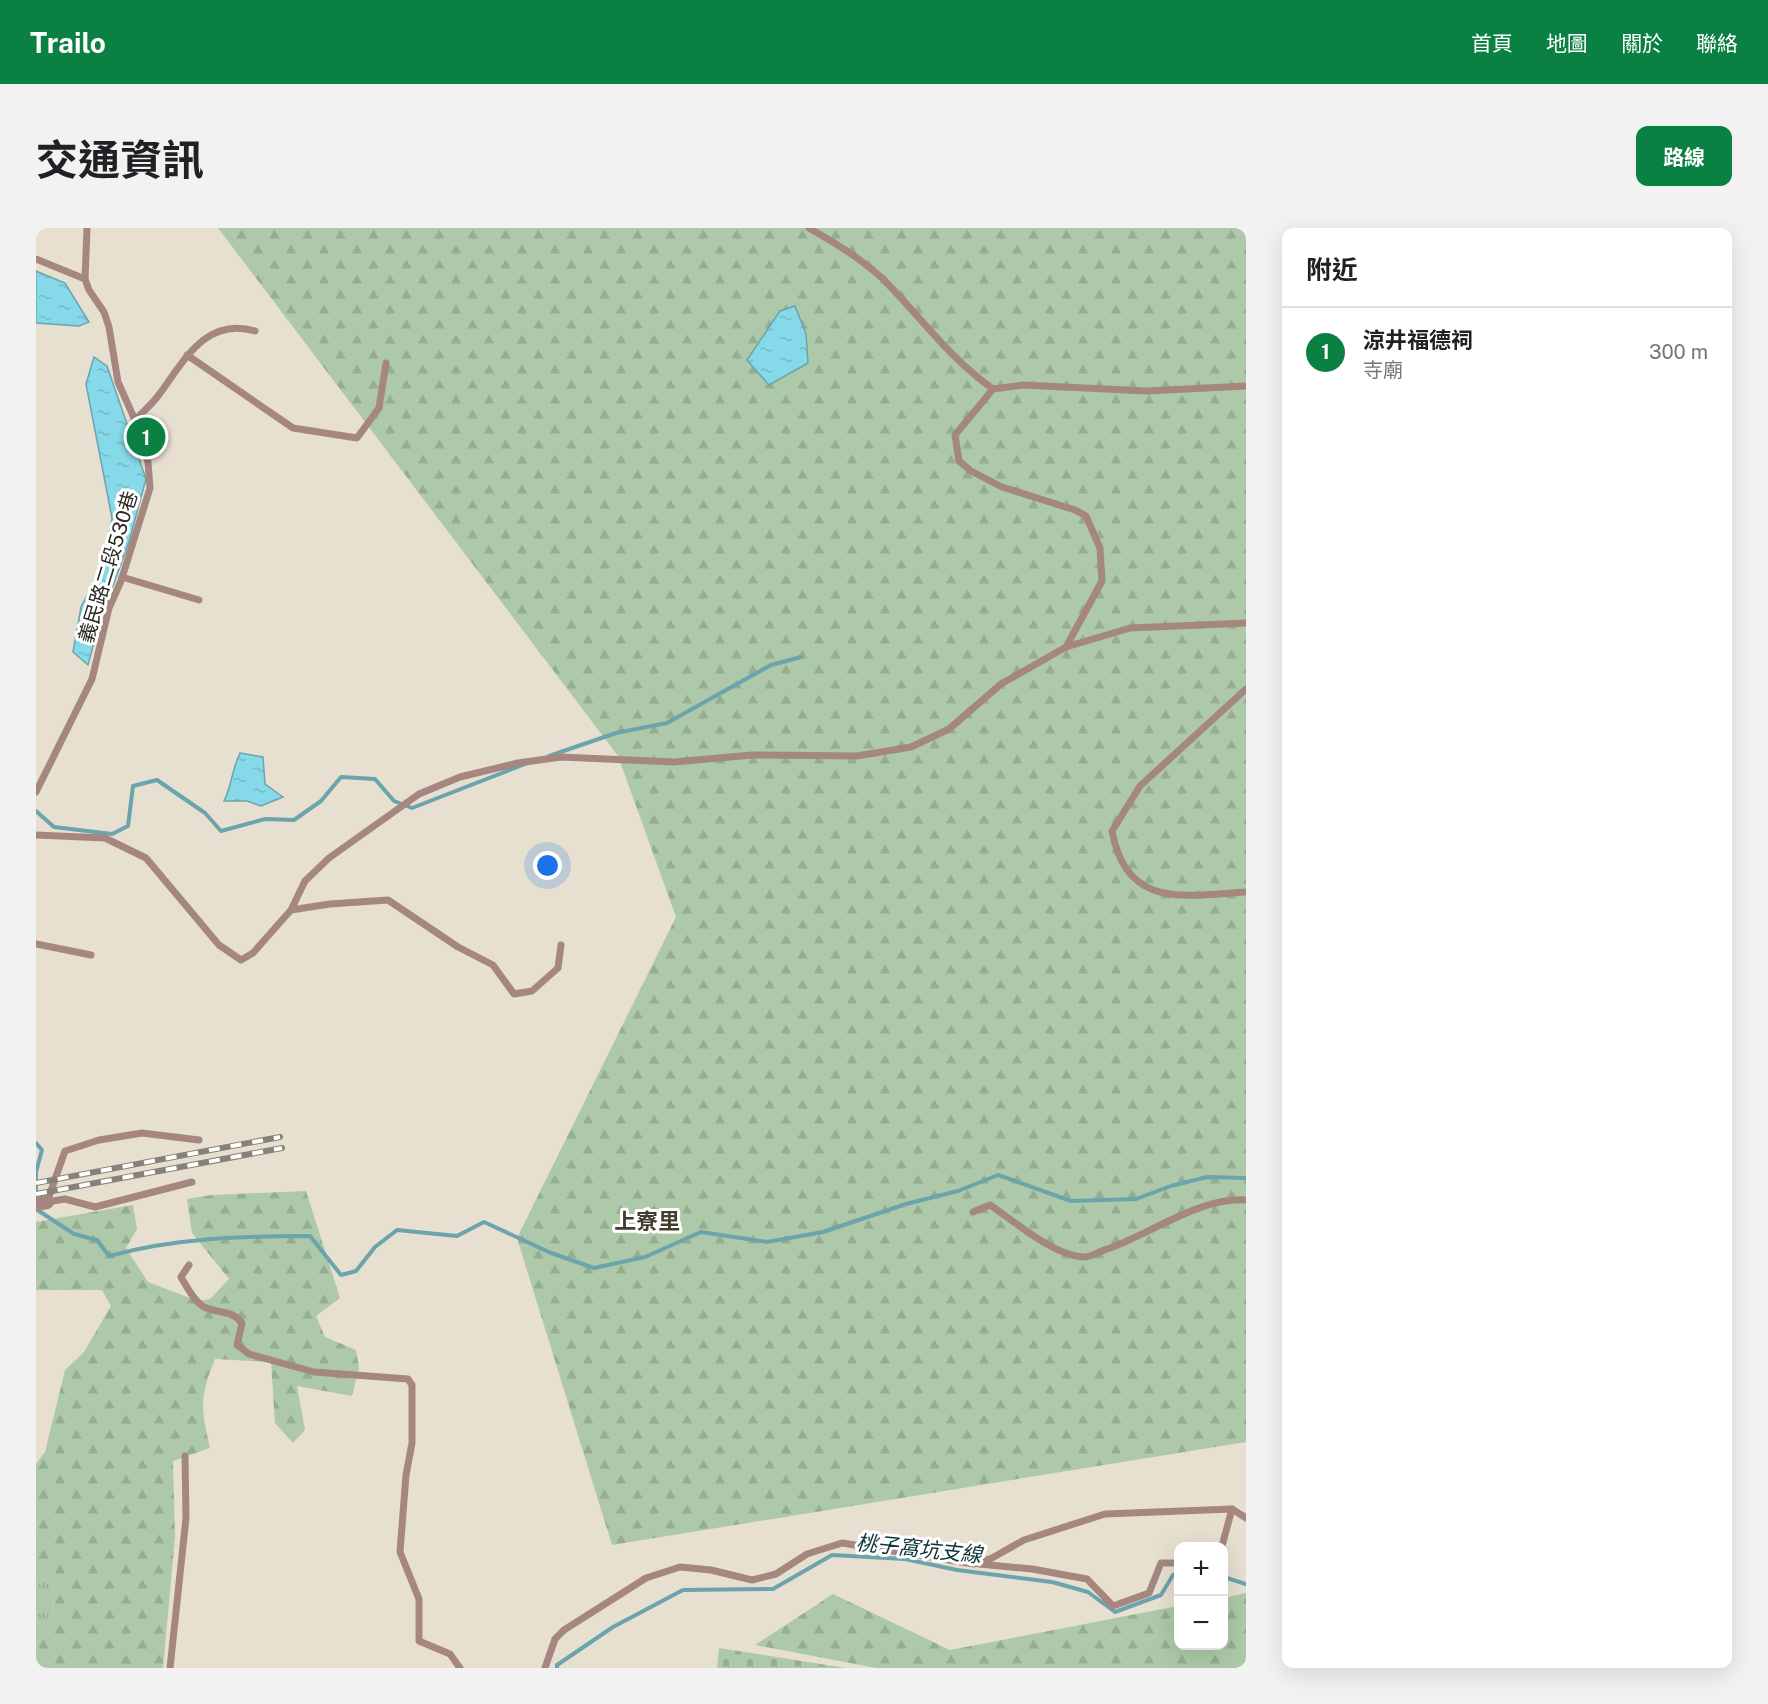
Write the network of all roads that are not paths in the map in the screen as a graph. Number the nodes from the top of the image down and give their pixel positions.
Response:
1 (87, 228) edge
2 (809, 228) edge
3 (36, 259) edge
4 (85, 279) junction
5 (255, 331) dead end
6 (187, 355) junction
7 (386, 363) dead end
8 (1246, 386) edge
9 (993, 389) junction
10 (135, 420) junction
11 (122, 578) junction
12 (199, 600) dead end
13 (1246, 623) edge
14 (1066, 647) junction
15 (1246, 689) edge
16 (36, 792) edge
17 (36, 835) edge
18 (1246, 892) edge
19 (291, 910) junction
20 (36, 944) edge
21 (561, 945) dead end
22 (91, 955) dead end
23 (199, 1140) dead end
24 (192, 1182) dead end
25 (1246, 1200) edge
26 (42, 1203) edge
27 (973, 1212) dead end
28 (189, 1265) dead end
29 (185, 1456) dead end
30 (1232, 1509) junction
31 (1246, 1518) edge
32 (1223, 1542) edge
33 (1174, 1563) edge
34 (974, 1564) junction
35 (170, 1668) edge
36 (460, 1668) edge
37 (545, 1668) edge

1 - 4 lane
2 - 9 lane
3 - 4 lane
4 - 10 lane, 義民路二段530巷
5 - 6 lane
6 - 7 lane
6 - 10 lane
8 - 9 lane
9 - 14 lane
10 - 11 lane, 義民路二段530巷
11 - 12 lane
11 - 16 lane, 義民路二段530巷
13 - 14 lane
14 - 19 lane
15 - 18 lane
17 - 19 lane
19 - 21 lane
20 - 22 lane
23 - 26 lane
24 - 26 lane
25 - 27 lane
28 - 36 lane
29 - 35 lane
30 - 31 lane
30 - 32 lane
30 - 34 lane
33 - 34 lane
34 - 37 lane

